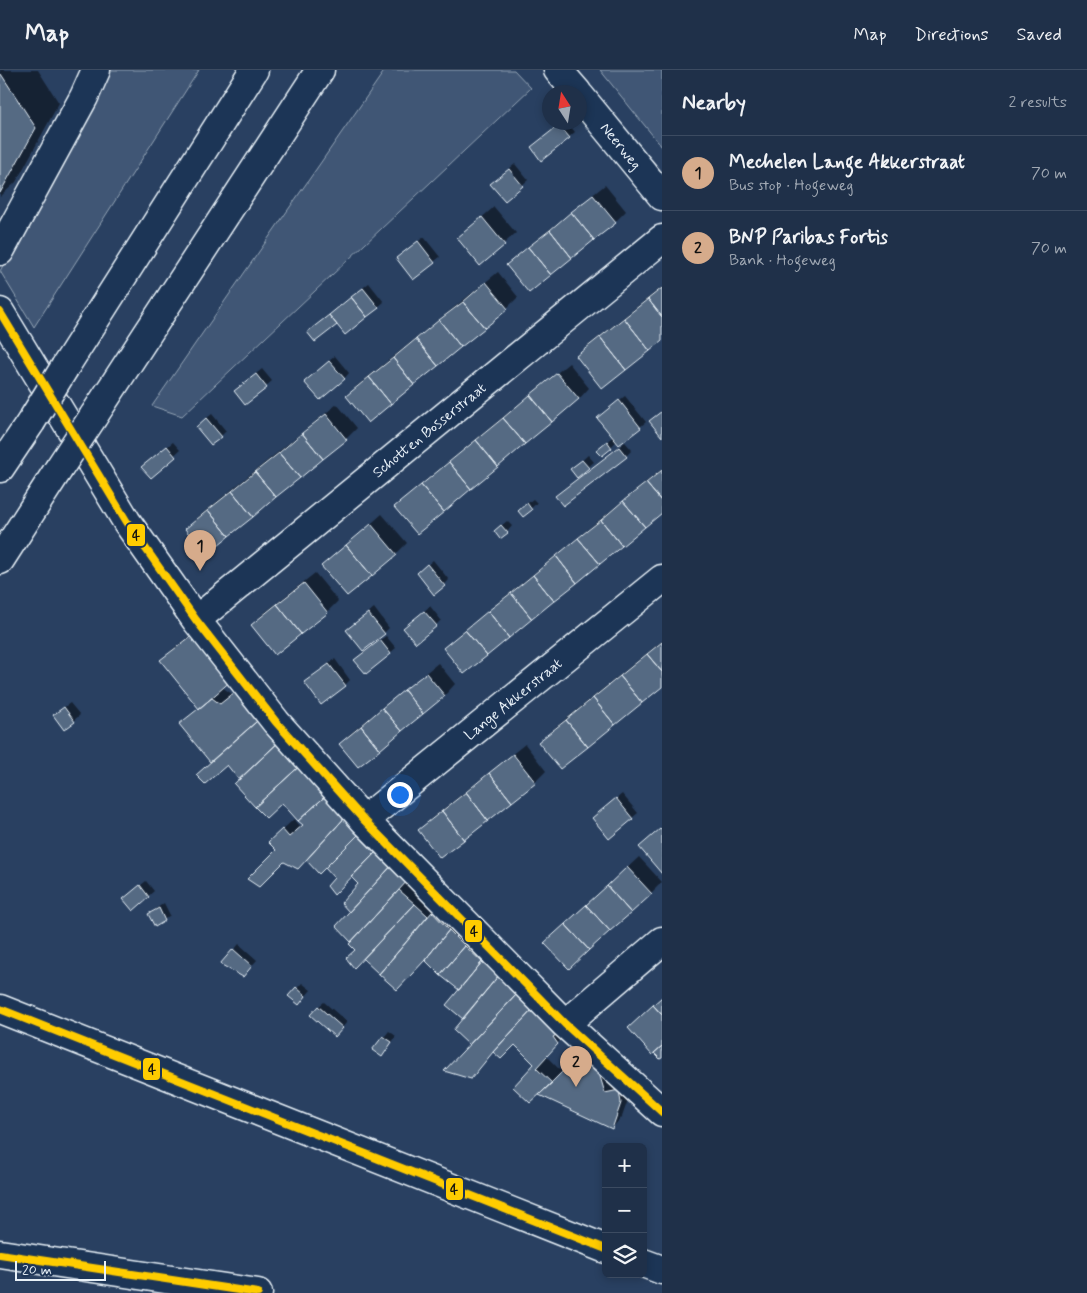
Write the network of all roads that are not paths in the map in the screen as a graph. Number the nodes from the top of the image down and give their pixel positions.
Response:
1 (96, 70) edge
2 (254, 70) edge
3 (320, 70) edge
4 (558, 70) edge
5 (571, 85) edge
6 (587, 105) edge
7 (662, 196) edge
8 (662, 239) edge
9 (0, 252) edge
10 (0, 312) edge
11 (0, 468) edge
12 (0, 560) edge
13 (662, 579) edge
14 (196, 620) junction
15 (364, 820) junction
16 (662, 941) edge
17 (0, 1009) edge
18 (565, 1024) junction
19 (662, 1112) edge
20 (602, 1247) edge
21 (0, 1254) edge
22 (647, 1264) edge
23 (662, 1270) edge
24 (258, 1293) edge

1 - 9 street
2 - 11 street, bridge
3 - 12 street, bridge
4 - 5 street
6 - 7 street, Neerweg
8 - 14 street, Schotten Bosserstraat
10 - 14 street
13 - 15 street, Lange Akkerstraat
14 - 15 street
15 - 18 street
16 - 18 street
17 - 20 street
18 - 19 street
21 - 24 street
22 - 23 street

